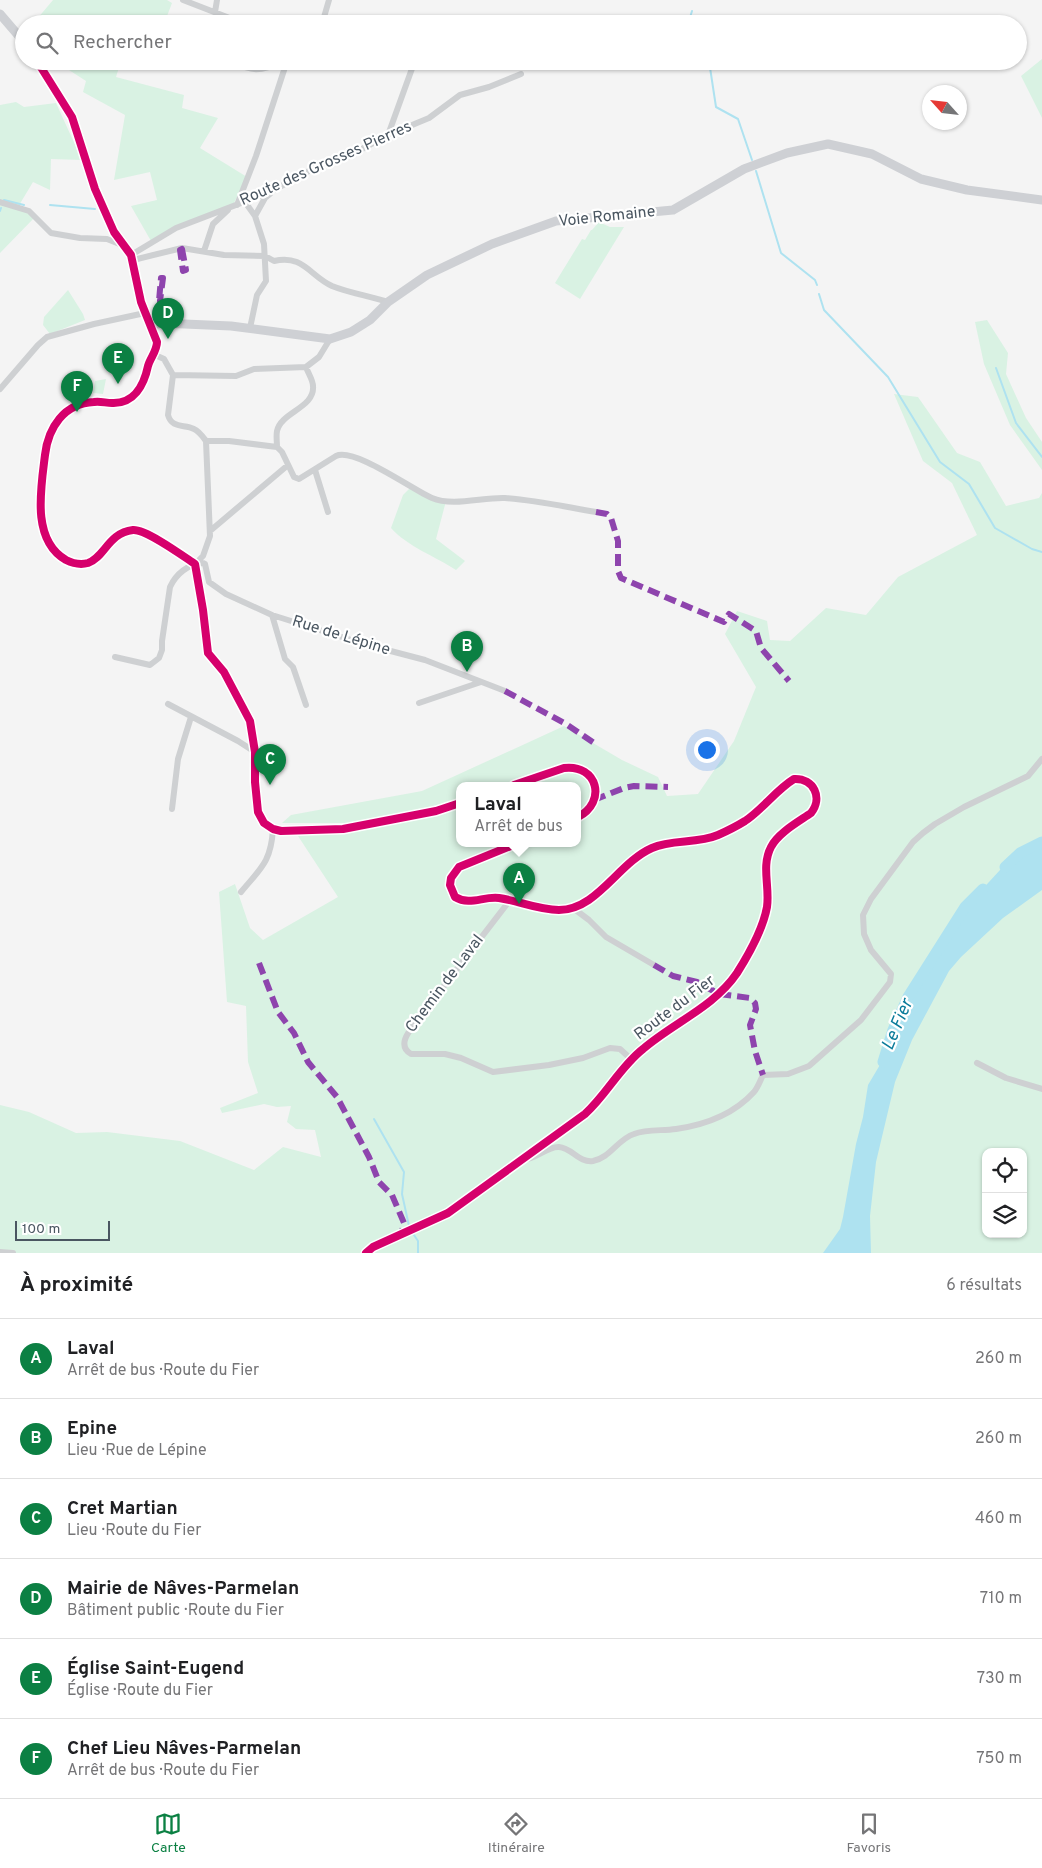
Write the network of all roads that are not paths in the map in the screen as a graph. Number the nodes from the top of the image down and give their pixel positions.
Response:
1 (184, 0) edge
2 (217, 0) edge
3 (329, 0) edge
4 (215, 12) junction
5 (0, 14) edge
6 (222, 15) edge
7 (325, 15) edge
8 (15, 32) edge
9 (43, 70) edge
10 (284, 70) edge
11 (411, 70) edge
12 (521, 74) dead end
13 (388, 134) junction
14 (272, 191) junction
15 (1042, 200) edge
16 (0, 202) edge
17 (245, 202) junction
18 (234, 206) junction
19 (255, 216) junction
20 (204, 251) junction
21 (129, 254) junction
22 (265, 256) junction
23 (388, 302) junction
24 (145, 313) junction
25 (151, 326) junction
26 (250, 328) junction
27 (330, 339) junction
28 (153, 354) junction
29 (306, 367) junction
30 (173, 375) junction
31 (0, 389) edge
32 (206, 441) junction
33 (277, 447) junction
34 (288, 465) junction
35 (315, 470) junction
36 (328, 512) dead end
37 (596, 512) dead end
38 (210, 531) junction
39 (195, 564) junction
40 (272, 615) junction
41 (115, 657) dead end
42 (481, 682) junction
43 (505, 691) dead end
44 (419, 703) dead end
45 (168, 704) dead end
46 (306, 705) dead end
47 (191, 717) junction
48 (255, 752) junction
49 (1042, 759) edge
50 (523, 782) edge
51 (456, 804) edge
52 (172, 809) dead end
53 (581, 815) edge
54 (272, 829) junction
55 (508, 847) edge
56 (241, 892) dead end
57 (510, 900) junction
58 (573, 908) junction
59 (654, 965) dead end
60 (631, 1059) junction
61 (977, 1063) dead end
62 (1042, 1089) edge
63 (520, 1160) junction
64 (0, 1252) edge
65 (13, 1253) edge
66 (366, 1253) edge

1 - 4 street
2 - 4 street
3 - 7 street
4 - 6 street
5 - 8 main road
9 - 21 main road
10 - 18 street
11 - 13 street
12 - 13 street, Route des Grosses Pierres
13 - 14 street, Route des Grosses Pierres
14 - 17 street, Route des Grosses Pierres
14 - 19 street
15 - 23 main road, Voie Romaine
16 - 21 street
17 - 18 street, Route des Grosses Pierres
17 - 19 street
18 - 20 street
18 - 21 street, Route des Grosses Pierres
19 - 22 street
20 - 21 street
20 - 22 street
21 - 24 main road
22 - 23 street
22 - 26 street
23 - 27 main road, Voie Romaine
24 - 25 main road
24 - 31 street
25 - 26 main road, Voie Romaine
25 - 28 main road
26 - 27 main road, Voie Romaine
27 - 29 street
28 - 30 street
28 - 39 main road
29 - 30 street
29 - 33 street
30 - 32 street
32 - 33 street
32 - 38 street
33 - 34 street
34 - 35 street
34 - 38 street
35 - 36 street
35 - 37 street
38 - 39 street
39 - 40 street, Rue de Lépine
39 - 41 street
39 - 48 main road
40 - 42 street, Rue de Lépine
40 - 46 street
42 - 43 street, Rue de Lépine
42 - 44 street
45 - 47 street
47 - 48 street
47 - 52 street
48 - 54 main road
49 - 63 street
50 - 53 main road
51 - 54 main road
54 - 56 street
55 - 57 main road, Route du Fier
57 - 58 main road, Route du Fier
57 - 60 street, Chemin de Laval
58 - 59 street
58 - 60 main road, Route du Fier
60 - 63 main road, Route du Fier
61 - 62 street
63 - 66 main road, Route du Fier
64 - 65 street

